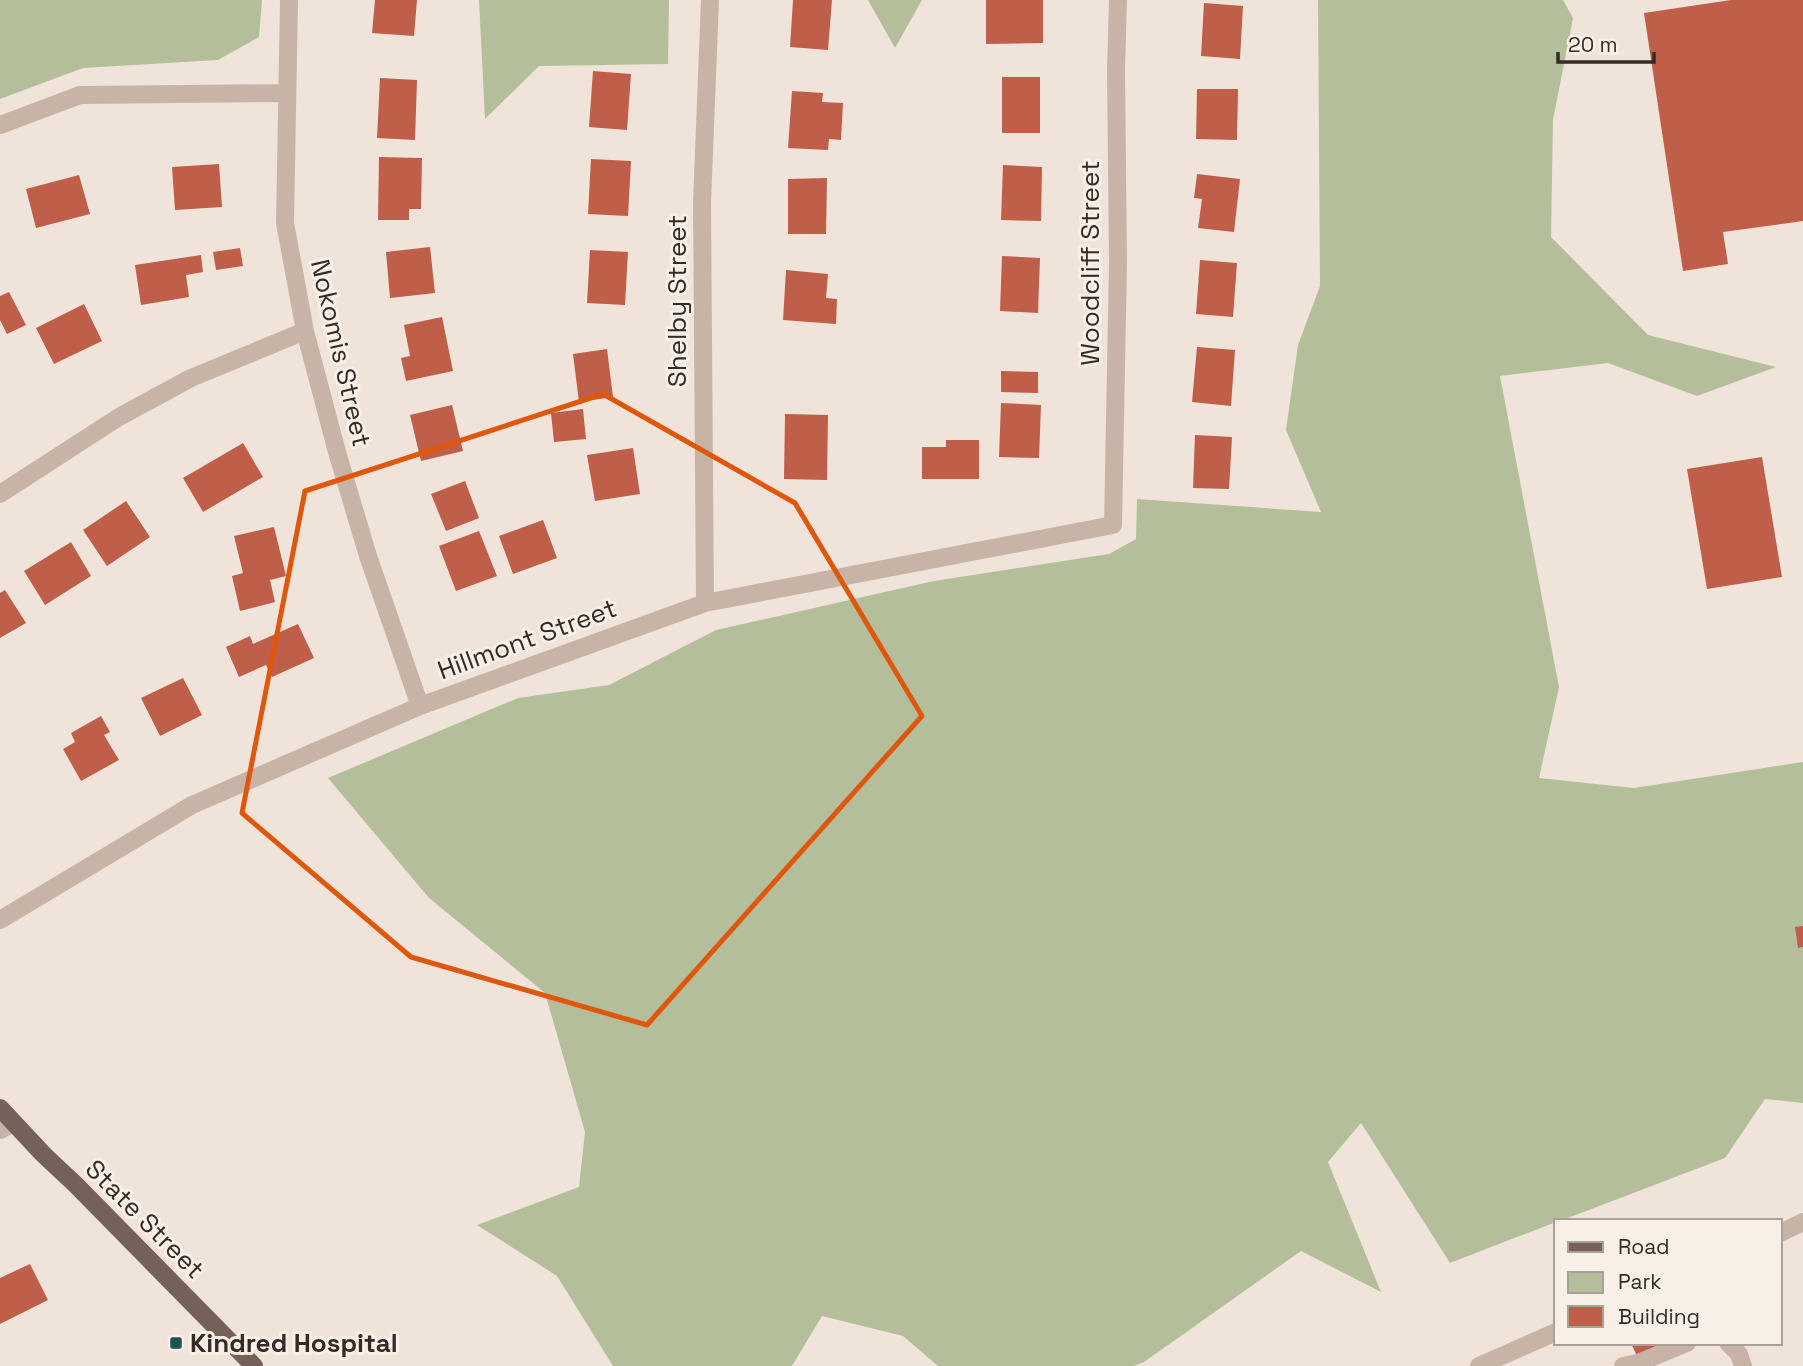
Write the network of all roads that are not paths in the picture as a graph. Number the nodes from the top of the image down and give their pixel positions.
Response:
1 (289, 0) edge
2 (710, 0) edge
3 (1118, 0) edge
4 (287, 93) junction
5 (0, 125) edge
6 (305, 331) junction
7 (0, 494) edge
8 (1113, 525) joint
9 (705, 603) junction
10 (420, 706) junction
11 (0, 920) edge
12 (0, 1108) edge
13 (6, 1126) edge
14 (1803, 1222) edge
15 (1782, 1232) edge
16 (1554, 1333) edge
17 (1682, 1345) edge
18 (1730, 1345) edge
19 (254, 1366) edge
20 (1479, 1366) edge
21 (1623, 1366) edge
22 (1743, 1366) edge

1 - 4 street, Nokomis Street
2 - 9 street, Shelby Street
3 - 8 street, Woodcliff Street
4 - 5 street
4 - 6 street, Nokomis Street
6 - 7 street
6 - 10 street, Nokomis Street
8 - 9 street, Hillmont Street
9 - 10 street, Hillmont Street
10 - 11 street, Hillmont Street
12 - 13 main road, State Street
13 - 19 main road, State Street
14 - 15 street
16 - 20 street
17 - 21 street
18 - 22 street

